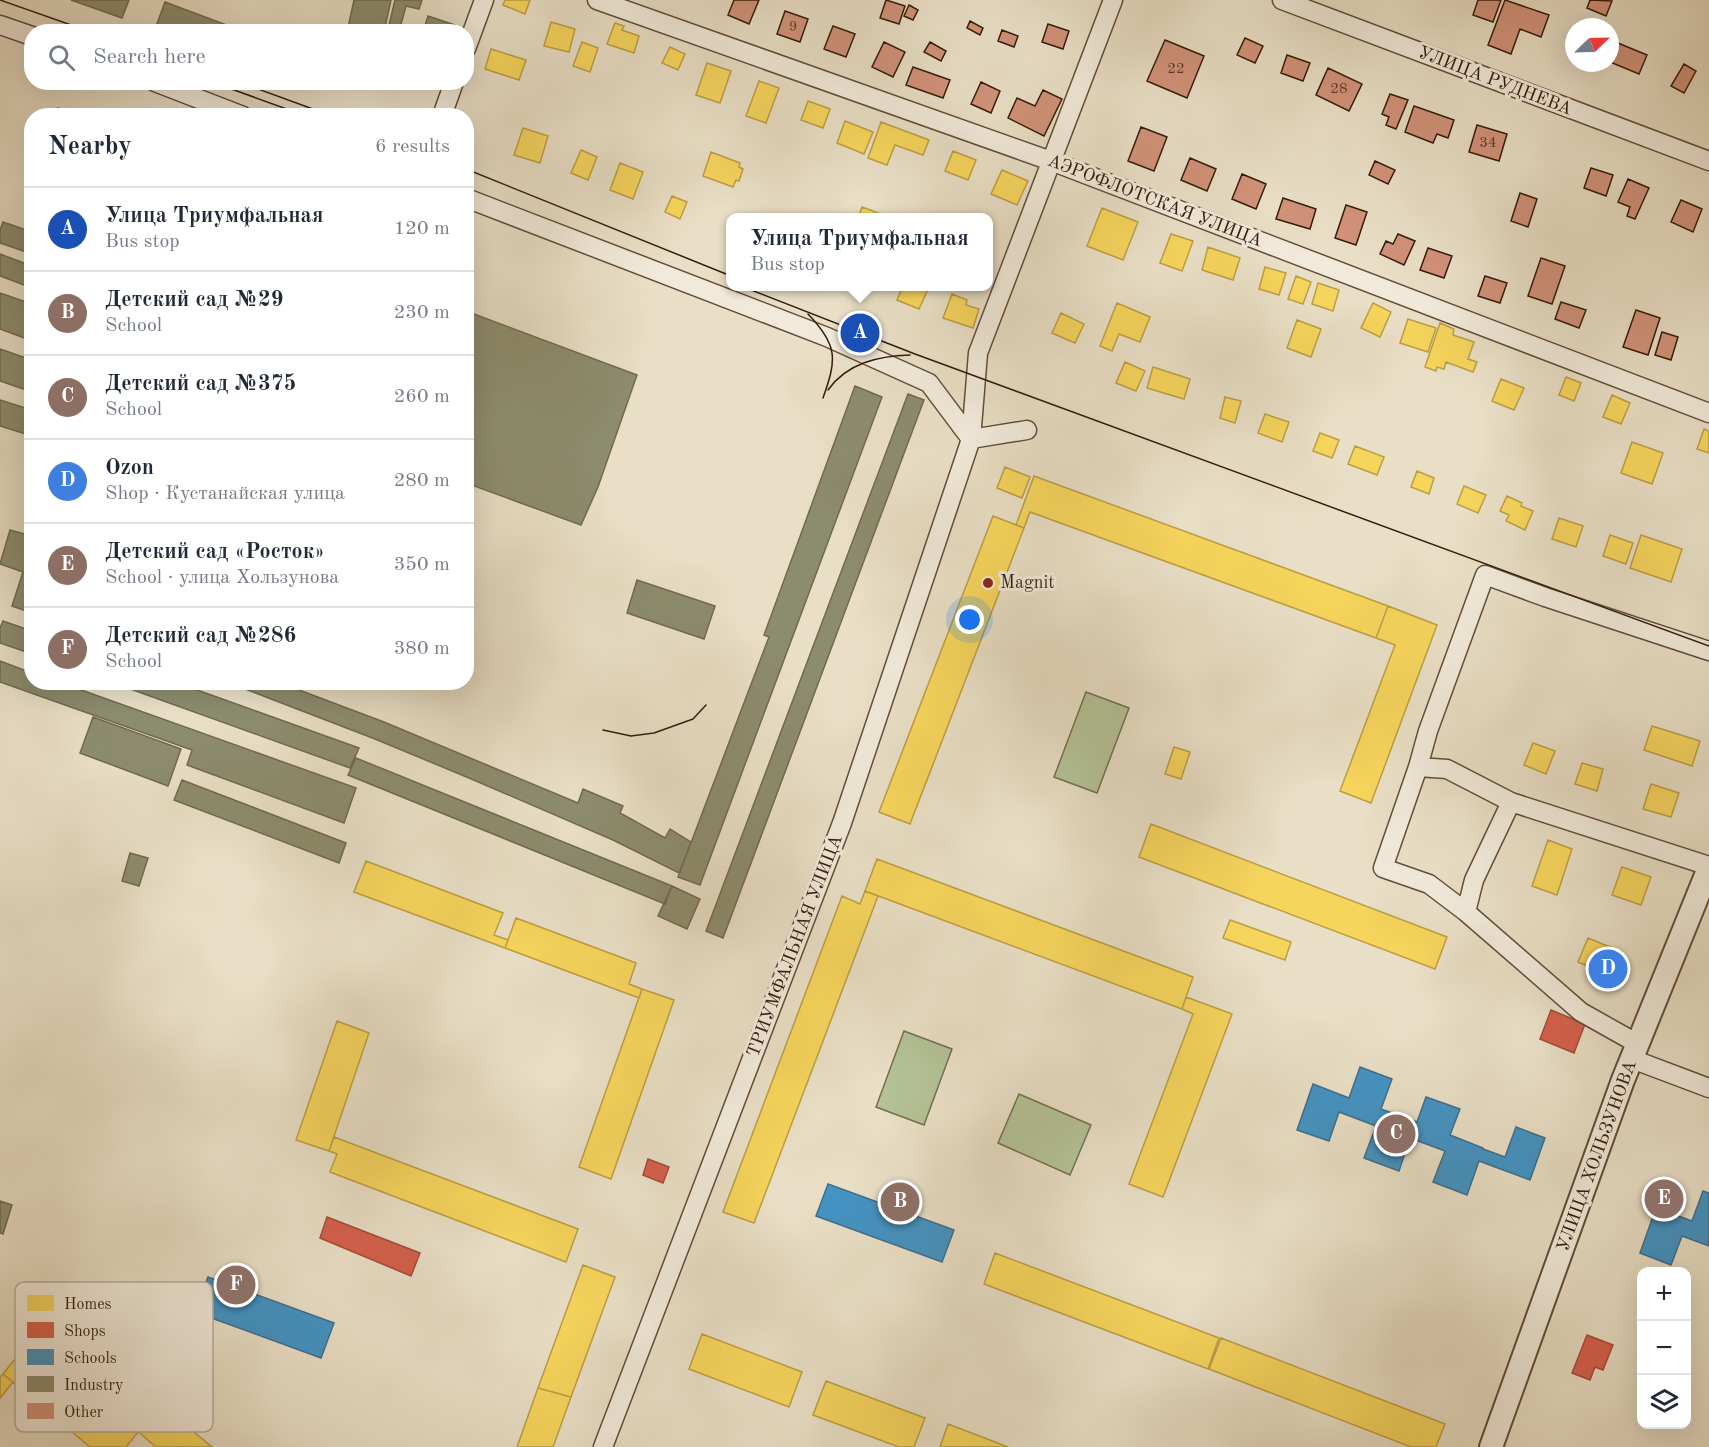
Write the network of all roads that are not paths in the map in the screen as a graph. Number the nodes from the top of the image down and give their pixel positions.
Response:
1 (484, 0) edge
2 (597, 0) edge
3 (1113, 0) edge
4 (1282, 0) edge
5 (0, 25) edge
6 (474, 27) edge
7 (24, 33) edge
8 (176, 90) edge
9 (451, 90) edge
10 (222, 108) edge
11 (445, 108) edge
12 (1051, 161) junction
13 (1709, 161) edge
14 (474, 201) edge
15 (1709, 413) edge
16 (1027, 430) dead end
17 (971, 439) junction
18 (1709, 651) edge
19 (1418, 767) junction
20 (1511, 802) junction
21 (1709, 867) edge
22 (1466, 912) junction
23 (1635, 1052) junction
24 (1709, 1088) edge
25 (603, 1447) edge
26 (1491, 1447) edge

1 - 6 street
2 - 12 street, АЭРОФЛОТСКАЯ УЛИЦА
3 - 12 street, ТРИУМФАЛЬНАЯ УЛИЦА
4 - 13 street, УЛИЦА РУДНЕВА
5 - 7 street
8 - 10 street
9 - 11 street
12 - 15 street, АЭРОФЛОТСКАЯ УЛИЦА
12 - 17 street, ТРИУМФАЛЬНАЯ УЛИЦА
14 - 17 street
16 - 17 street
17 - 25 street, ТРИУМФАЛЬНАЯ УЛИЦА
18 - 19 street
19 - 20 street
19 - 22 street
20 - 21 street
20 - 22 street
21 - 23 street, УЛИЦА ХОЛЬЗУНОВА
22 - 23 street
23 - 24 street
23 - 26 street, УЛИЦА ХОЛЬЗУНОВА

